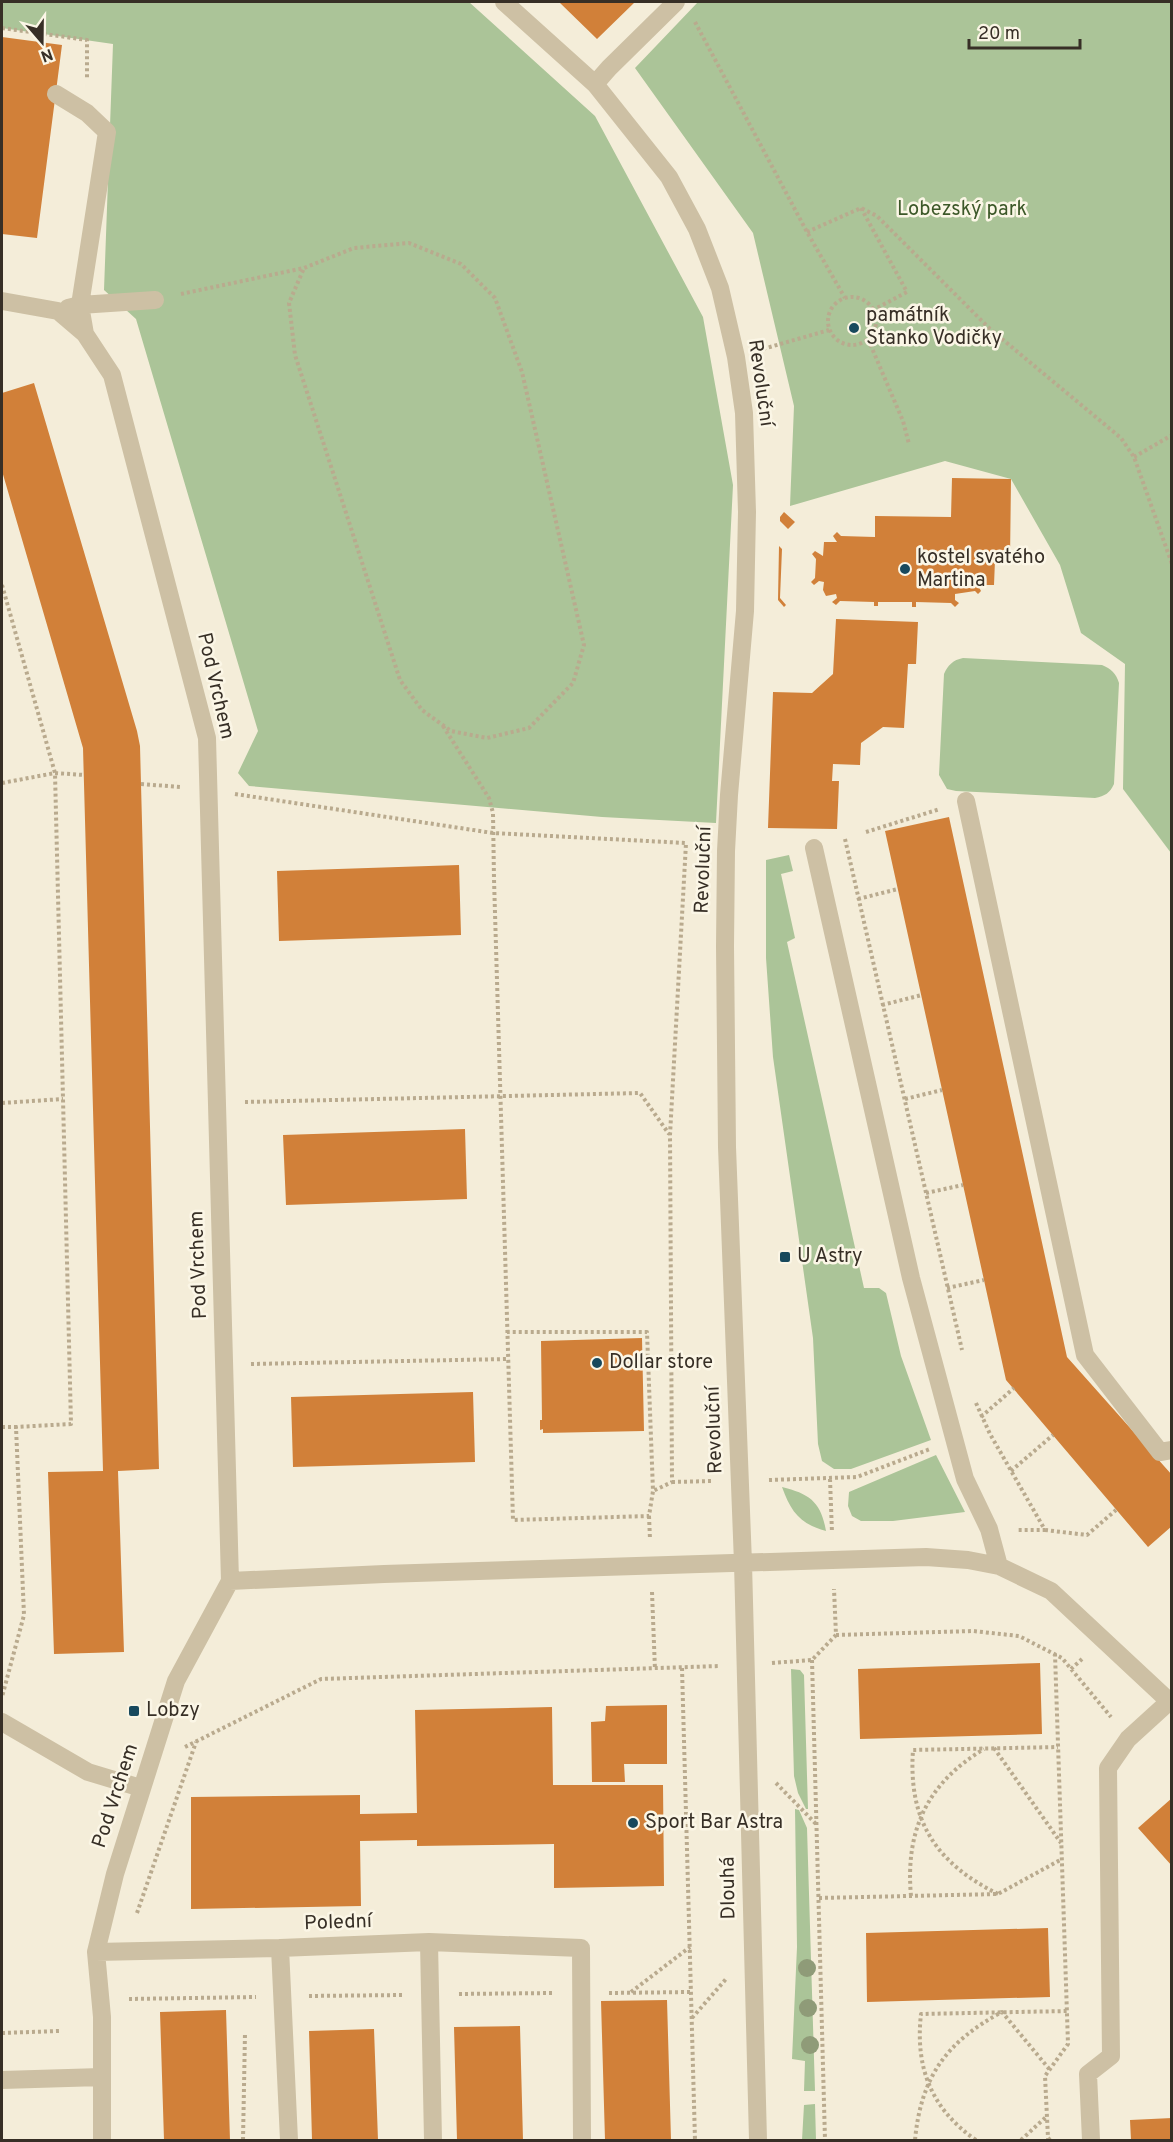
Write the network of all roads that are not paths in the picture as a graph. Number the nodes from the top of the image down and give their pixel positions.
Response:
1 (504, 2) edge
2 (676, 2) edge
3 (596, 84) junction
4 (56, 94) dead end
5 (155, 300) road end
6 (2, 301) edge
7 (80, 305) junction
8 (58, 311) junction
9 (85, 334) junction
10 (966, 801) road end
11 (814, 848) dead end
12 (1172, 1450) edge
13 (742, 1563) junction
14 (999, 1566) junction
15 (230, 1581) junction
16 (1171, 1702) edge
17 (2, 1722) edge
18 (141, 1788) junction
19 (429, 1942) junction
20 (280, 1948) junction
21 (96, 1952) junction
22 (101, 2077) junction
23 (2, 2080) edge
24 (102, 2140) edge
25 (289, 2140) edge
26 (433, 2140) edge
27 (582, 2140) edge
28 (758, 2140) edge
29 (1091, 2140) edge

1 - 3 street, Revoluční
2 - 3 street
3 - 13 street, Revoluční
4 - 7 street
5 - 7 street
6 - 8 street
7 - 8 street
7 - 9 street
8 - 9 street
9 - 15 street, Pod Vrchem
10 - 12 street
11 - 14 street
13 - 14 street
13 - 15 street
13 - 28 street, Dlouhá
14 - 16 street
15 - 18 street, Pod Vrchem
16 - 29 street
17 - 18 street
18 - 21 street, Pod Vrchem
19 - 20 street, Polední
19 - 26 street
19 - 27 street, Polední
20 - 21 street, Polední
20 - 25 street
21 - 22 street, Pod Vrchem
22 - 23 street
22 - 24 street, Pod Vrchem

